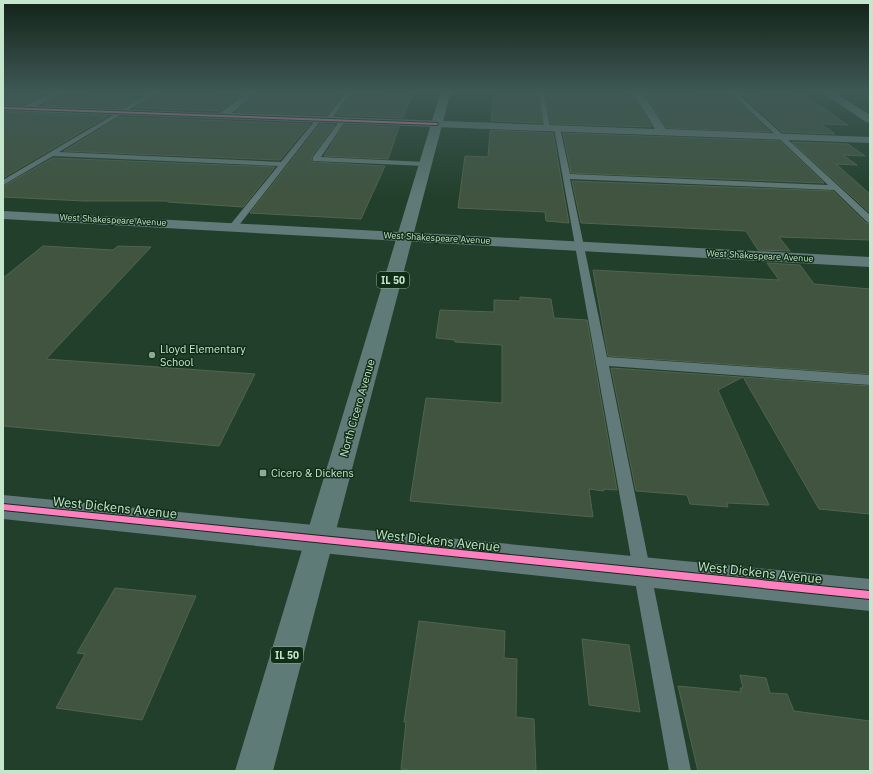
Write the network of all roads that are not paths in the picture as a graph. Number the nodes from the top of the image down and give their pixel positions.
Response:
1 (96, 127) edge
2 (316, 127) edge
3 (338, 127) edge
4 (436, 127) edge
5 (527, 127) edge
6 (659, 127) edge
7 (771, 127) edge
8 (552, 128) junction
9 (662, 132) junction
10 (782, 137) junction
11 (870, 140) edge
12 (52, 154) junction
13 (282, 164) junction
14 (425, 164) junction
15 (565, 176) junction
16 (3, 183) edge
17 (836, 188) junction
18 (3, 214) edge
19 (870, 220) edge
20 (233, 227) junction
21 (405, 236) junction
22 (579, 246) junction
23 (870, 262) edge
24 (601, 361) junction
25 (870, 380) edge
26 (3, 507) edge
27 (320, 539) junction
28 (641, 571) junction
29 (870, 594) edge
30 (254, 771) edge
31 (680, 771) edge

1 - 12 lane
2 - 13 lane
3 - 14 lane
4 - 14 main road, North Cicero Avenue / IL 50
5 - 8 street
6 - 9 street
7 - 10 lane
8 - 9 street
8 - 15 lane
9 - 10 street
10 - 11 street
10 - 17 lane
12 - 13 lane
12 - 16 lane
13 - 20 lane
14 - 21 main road, North Cicero Avenue / IL 50
15 - 17 lane
15 - 22 lane
17 - 19 lane
18 - 20 street, West Shakespeare Avenue
20 - 21 street, West Shakespeare Avenue
21 - 22 street, West Shakespeare Avenue
21 - 27 main road, North Cicero Avenue / IL 50
22 - 23 street, West Shakespeare Avenue
22 - 24 lane
24 - 25 lane
24 - 28 lane
26 - 27 street, West Dickens Avenue
27 - 28 street, West Dickens Avenue
27 - 30 main road, North Cicero Avenue / IL 50
28 - 29 street, West Dickens Avenue
28 - 31 lane

